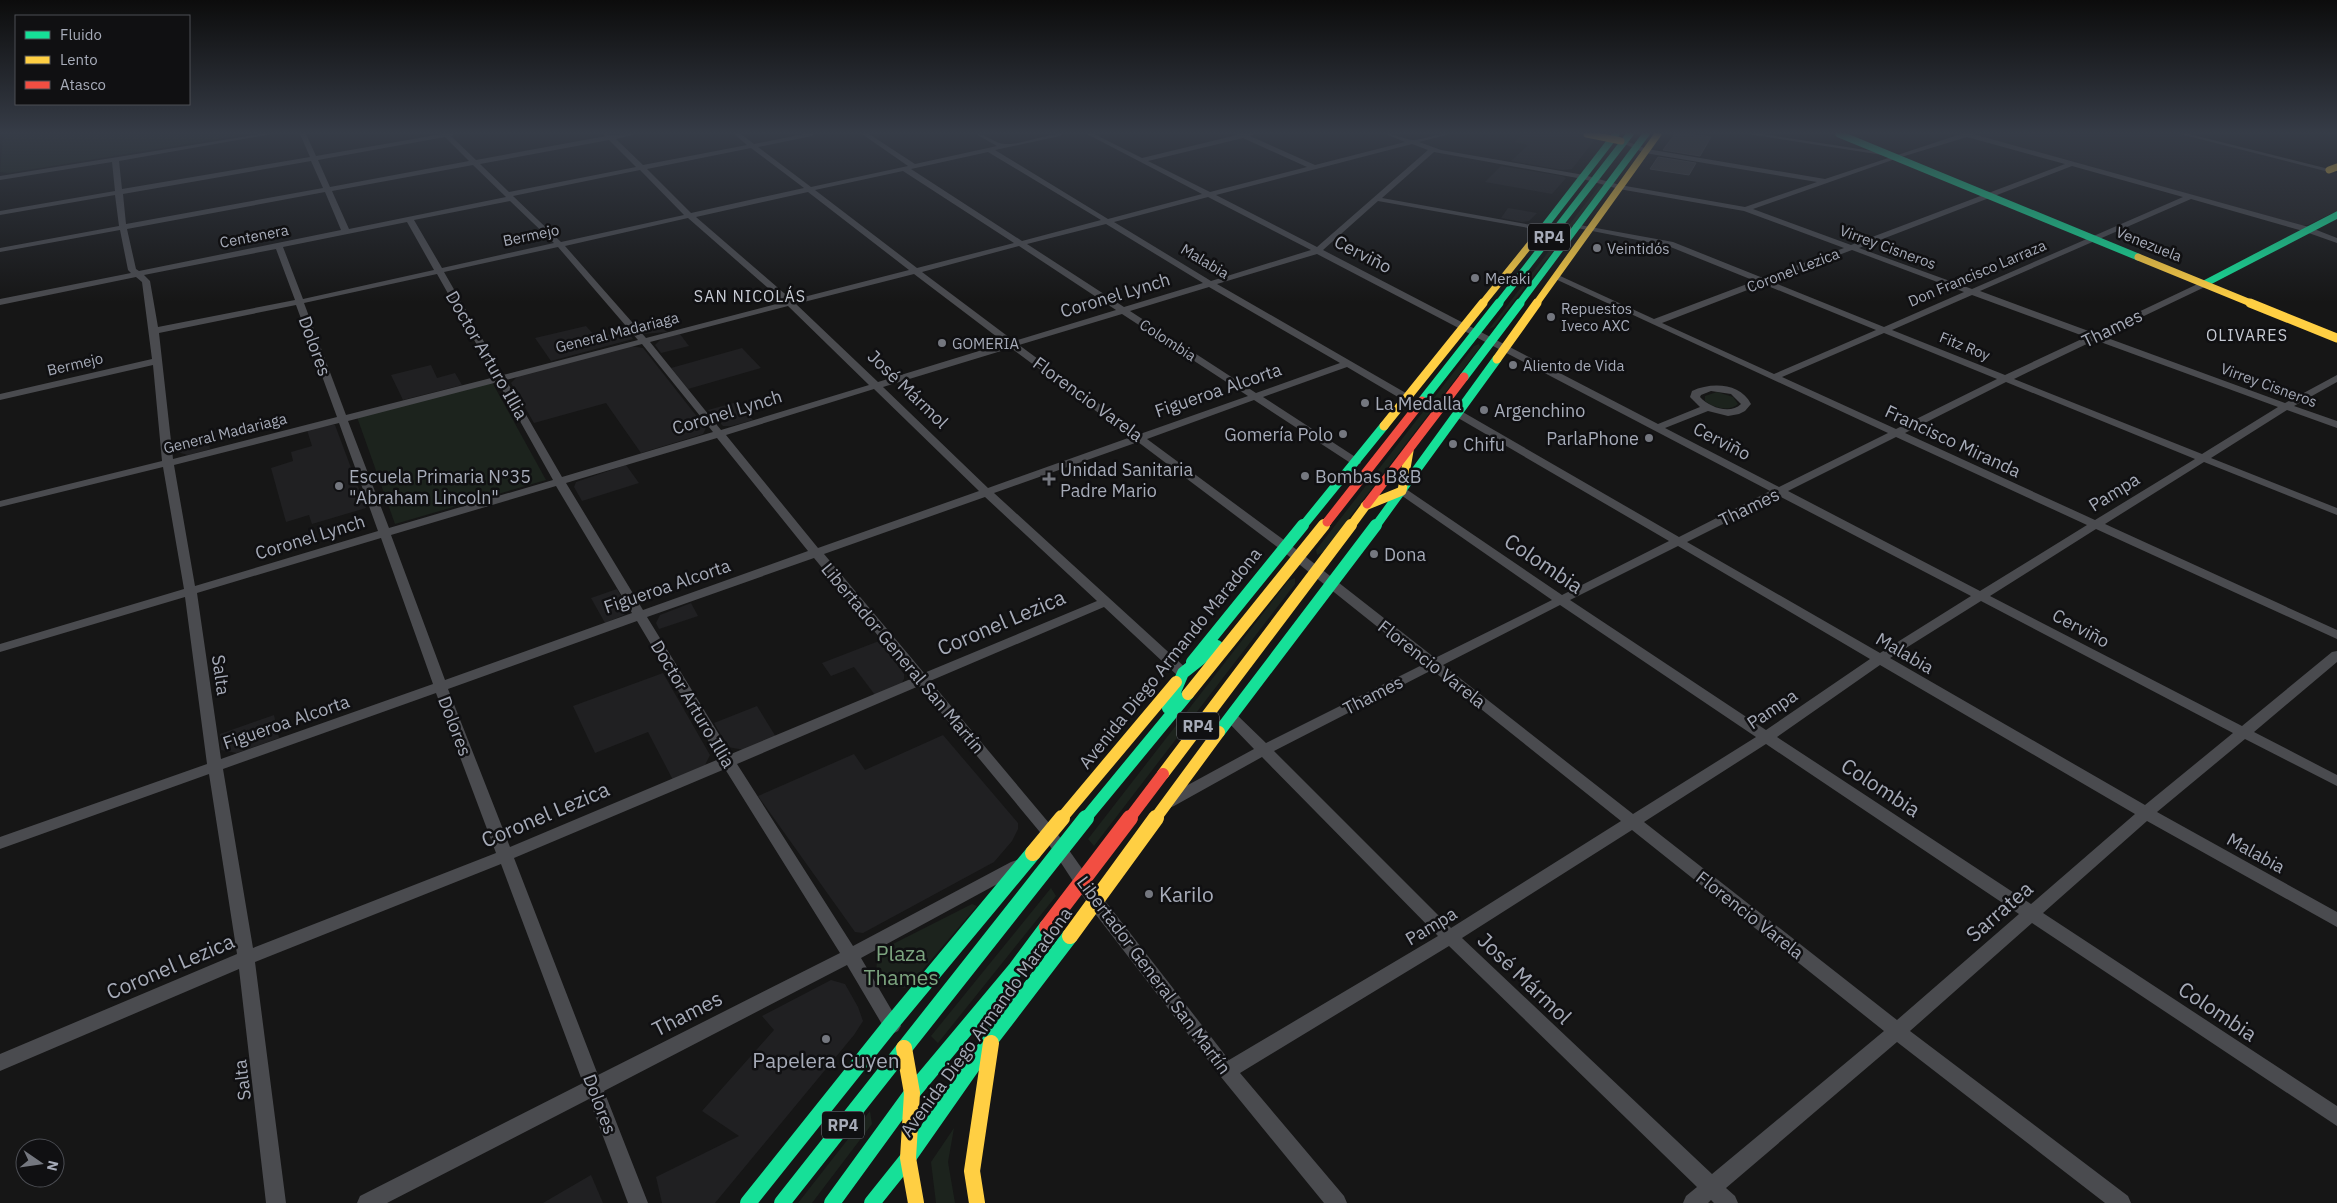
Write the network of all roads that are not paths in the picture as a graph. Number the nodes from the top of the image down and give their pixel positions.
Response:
1 (129, 190) edge
2 (327, 190) joint
3 (505, 190) edge
4 (538, 190) edge
5 (663, 190) edge
6 (803, 190) edge
7 (810, 190) edge
8 (943, 190) edge
9 (1056, 190) edge
10 (1201, 190) edge
11 (1224, 190) edge
12 (1388, 190) edge
13 (1577, 190) edge
14 (1583, 190) edge
15 (1608, 190) edge
16 (1610, 190) edge
17 (1641, 190) edge
18 (1799, 190) edge
19 (1976, 190) edge
20 (2005, 190) edge
21 (2165, 190) edge
22 (118, 192) junction
23 (1209, 194) junction
24 (511, 196) junction
25 (1990, 196) junction
26 (2190, 197) junction
27 (1378, 199) junction
28 (1577, 201) junction
29 (1746, 209) junction
30 (0, 212) edge
31 (689, 215) junction
32 (2337, 215) edge
33 (1553, 216) junction
34 (410, 220) junction
35 (1107, 221) junction
36 (1577, 226) junction
37 (123, 228) junction
38 (1590, 228) junction
39 (2306, 229) junction
40 (1548, 230) junction
41 (346, 232) junction
42 (2097, 239) junction
43 (2337, 240) edge
44 (1021, 243) junction
45 (559, 244) junction
46 (280, 246) junction
47 (1852, 248) junction
48 (0, 250) edge
49 (1317, 251) junction
50 (916, 270) junction
51 (438, 271) junction
52 (138, 273) junction
53 (1555, 277) junction
54 (1764, 281) junction
55 (2206, 283) junction
56 (1211, 284) junction
57 (1972, 292) junction
58 (0, 302) edge
59 (299, 302) junction
60 (790, 304) junction
61 (1122, 311) junction
62 (1654, 322) junction
63 (1470, 329) junction
64 (1883, 329) junction
65 (154, 331) junction
66 (2095, 337) junction
67 (2337, 338) edge
68 (644, 341) junction
69 (1492, 341) junction
70 (1012, 344) junction
71 (1504, 347) junction
72 (1459, 353) junction
73 (156, 361) junction
74 (1347, 364) junction
75 (1430, 368) junction
76 (1775, 377) junction
77 (500, 378) junction
78 (2337, 378) edge
79 (2005, 379) junction
80 (876, 386) junction
81 (1256, 396) junction
82 (0, 397) edge
83 (1407, 398) junction
84 (1423, 399) junction
85 (2287, 406) junction
86 (1707, 408) dead end
87 (1457, 413) junction
88 (342, 419) junction
89 (2337, 424) edge
90 (1657, 428) junction
91 (721, 433) junction
92 (1897, 434) junction
93 (1140, 438) junction
94 (1410, 448) junction
95 (2203, 458) junction
96 (1356, 462) junction
97 (168, 464) junction
98 (559, 481) junction
99 (1402, 491) junction
100 (1782, 492) junction
101 (987, 493) junction
102 (0, 504) edge
103 (1365, 506) junction
104 (2337, 512) edge
105 (2096, 525) junction
106 (386, 533) junction
107 (1677, 542) junction
108 (1284, 546) junction
109 (817, 554) junction
110 (1300, 558) junction
111 (1315, 571) junction
112 (1331, 585) junction
113 (190, 591) junction
114 (1981, 595) junction
115 (1560, 600) junction
116 (1105, 602) junction
117 (640, 616) junction
118 (1248, 621) junction
119 (2337, 635) edge
120 (0, 648) edge
121 (2337, 655) edge
122 (1878, 659) junction
123 (1434, 665) junction
124 (1184, 673) junction
125 (922, 680) junction
126 (440, 687) junction
127 (1231, 717) junction
128 (1158, 730) junction
129 (2245, 733) junction
130 (1766, 736) junction
131 (1264, 750) junction
132 (728, 762) junction
133 (215, 766) junction
134 (2337, 781) edge
135 (1164, 805) junction
136 (2146, 814) junction
137 (1632, 821) junction
138 (1049, 833) junction
139 (0, 843) edge
140 (1060, 850) junction
141 (504, 856) junction
142 (1026, 861) junction
143 (1082, 882) junction
144 (1096, 902) junction
145 (2031, 912) junction
146 (2337, 920) edge
147 (1450, 937) junction
148 (851, 955) junction
149 (246, 958) junction
150 (1015, 970) junction
151 (891, 1024) junction
152 (1897, 1031) junction
153 (992, 1038) junction
154 (904, 1048) junction
155 (0, 1063) edge
156 (1227, 1071) junction
157 (593, 1086) junction
158 (912, 1093) junction
159 (2337, 1117) edge
160 (908, 1158) junction
161 (1712, 1187) junction
162 (276, 1203) edge
163 (367, 1203) edge
164 (638, 1203) edge
165 (748, 1203) edge
166 (782, 1203) edge
167 (832, 1203) edge
168 (872, 1203) edge
169 (916, 1203) edge
170 (976, 1203) edge
171 (1337, 1203) edge
172 (1693, 1203) edge
173 (1728, 1203) edge
174 (2121, 1203) edge

1 - 22 street
2 - 37 street
2 - 41 street
3 - 24 street, Libertador General San Martín
4 - 24 street, Centenera
5 - 31 street, José Mármol
6 - 31 street, Bermejo
7 - 50 street, Florencio Varela
8 - 44 street, Colombia
9 - 35 street, Malabia
10 - 23 street, Cerviño
11 - 23 street, General Madariaga
12 - 27 street, Coronel Lynch
13 - 33 main road, Avenida Diego Armando Maradona
14 - 28 main road, Avenida Diego Armando Maradona / RP4
15 - 36 main road, Avenida Diego Armando Maradona / RP4
16 - 38 main road, Avenida Diego Armando Maradona
17 - 29 street, Virrey Cisneros
18 - 29 street
19 - 25 main road, Venezuela
20 - 25 street, Coronel Lezica
21 - 26 street
22 - 30 street
22 - 37 street, Salta
23 - 35 street, General Madariaga
23 - 49 street, Cerviño
24 - 34 street, Centenera
24 - 45 street, Libertador General San Martín
25 - 42 main road, Venezuela
25 - 47 street, Coronel Lezica
26 - 39 street
26 - 42 street, Don Francisco Larraza
27 - 40 street
27 - 49 street, Coronel Lynch
28 - 33 main road
28 - 40 main road, Avenida Diego Armando Maradona / RP4
29 - 47 street, Virrey Cisneros
31 - 45 street, Bermejo
31 - 60 street, José Mármol
32 - 39 main road, Thames
33 - 40 main road
34 - 41 street, Centenera
34 - 51 street, Doctor Arturo Illia
35 - 44 street, General Madariaga
35 - 56 street, Malabia
36 - 38 street, Fitz Roy
36 - 69 main road, Avenida Diego Armando Maradona / RP4
37 - 48 street
37 - 52 street, Salta
38 - 53 main road, Avenida Diego Armando Maradona
38 - 54 street, Fitz Roy
39 - 43 street
39 - 55 main road, Thames
40 - 63 main road, Avenida Diego Armando Maradona / RP4
40 - 63 main road, Avenida Diego Armando Maradona
41 - 46 street, Centenera
42 - 55 main road, Venezuela
42 - 57 street, Don Francisco Larraza
44 - 50 street, General Madariaga
44 - 61 street, Colombia
45 - 51 street, Bermejo
45 - 68 street, Libertador General San Martín
46 - 52 street, Centenera
46 - 59 street, Dolores
47 - 54 street, Coronel Lezica
47 - 57 street, Virrey Cisneros
49 - 56 street, Coronel Lynch
49 - 63 street, Cerviño
50 - 60 street, General Madariaga
50 - 70 street, Florencio Varela
51 - 59 street, Bermejo
51 - 77 street, Doctor Arturo Illia
52 - 58 street, Centenera
52 - 65 street, Salta
53 - 62 street, Francisco Miranda
53 - 71 main road, Avenida Diego Armando Maradona
54 - 62 street, Coronel Lezica
54 - 64 street, Fitz Roy
55 - 66 street, Thames
55 - 67 main road, Venezuela
56 - 61 street, Coronel Lynch
56 - 74 street, Malabia
57 - 64 street, Don Francisco Larraza
57 - 66 street, Virrey Cisneros
59 - 65 street, Bermejo
59 - 88 street, Dolores
60 - 68 street, General Madariaga
60 - 80 street, José Mármol
61 - 70 street, Coronel Lynch
61 - 81 street, Colombia
62 - 76 street, Francisco Miranda
63 - 69 street, Cerviño
63 - 72 main road, Avenida Diego Armando Maradona / RP4
63 - 75 main road, Avenida Diego Armando Maradona
64 - 76 street, Don Francisco Larraza
64 - 79 street, Fitz Roy
65 - 73 street, Salta
66 - 79 street, Thames
66 - 85 street, Virrey Cisneros
68 - 77 street, General Madariaga
68 - 91 street, Libertador General San Martín
69 - 71 street, Cerviño
69 - 94 main road, Avenida Diego Armando Maradona / RP4
70 - 80 street, Coronel Lynch
70 - 93 street, Florencio Varela
71 - 87 main road, Avenida Diego Armando Maradona
71 - 90 street, Cerviño
72 - 75 main road
72 - 84 main road, Avenida Diego Armando Maradona / RP4
73 - 82 street, Bermejo
73 - 97 street, Salta
74 - 81 street, Figueroa Alcorta
74 - 83 street, Malabia
75 - 83 main road, Avenida Diego Armando Maradona
75 - 84 main road
76 - 92 street, Francisco Miranda
77 - 88 street, General Madariaga
77 - 98 street, Doctor Arturo Illia
78 - 85 street, Pampa
79 - 92 street, Thames
79 - 95 street, Fitz Roy
80 - 91 street, Coronel Lynch
80 - 101 street, José Mármol
81 - 93 street, Figueroa Alcorta
81 - 96 street, Colombia
83 - 96 main road, Avenida Diego Armando Maradona
84 - 110 main road, Avenida Diego Armando Maradona / RP4
85 - 89 street, Virrey Cisneros
85 - 95 street, Pampa
86 - 90 street
87 - 99 main road, Avenida Diego Armando Maradona
87 - 107 street, Malabia
88 - 97 street, General Madariaga
88 - 106 street, Dolores
90 - 100 street, Cerviño
91 - 98 street, Coronel Lynch
91 - 109 street, Libertador General San Martín
92 - 100 street, Thames
92 - 105 street, Francisco Miranda
93 - 101 street, Figueroa Alcorta
93 - 108 street, Florencio Varela
94 - 99 main road
94 - 103 main road, Avenida Diego Armando Maradona / RP4
95 - 104 street, Fitz Roy
95 - 105 street, Pampa
96 - 108 main road, Avenida Diego Armando Maradona
97 - 102 street, General Madariaga
97 - 113 street, Salta
98 - 106 street, Coronel Lynch
98 - 117 street, Doctor Arturo Illia
99 - 103 main road
99 - 112 main road, Avenida Diego Armando Maradona
99 - 115 street, Colombia
100 - 107 street, Thames
100 - 114 street, Cerviño
101 - 109 street, Figueroa Alcorta
101 - 116 street, José Mármol
103 - 111 main road, Avenida Diego Armando Maradona / RP4
105 - 114 street, Pampa
105 - 119 street, Francisco Miranda
106 - 113 street, Coronel Lynch
106 - 126 street, Dolores
107 - 115 street, Thames
107 - 122 street, Malabia
108 - 110 street, Florencio Varela
108 - 124 main road, Avenida Diego Armando Maradona
109 - 117 street, Figueroa Alcorta
109 - 125 street, Libertador General San Martín
110 - 111 street, Florencio Varela
110 - 118 main road, Avenida Diego Armando Maradona / RP4
111 - 112 street, Florencio Varela
111 - 143 main road, Avenida Diego Armando Maradona / RP4
112 - 123 street, Florencio Varela
112 - 127 main road, Avenida Diego Armando Maradona
113 - 120 street, Coronel Lynch
113 - 133 street, Salta
114 - 122 street, Pampa
114 - 129 street, Cerviño
115 - 123 street, Thames
115 - 130 street, Colombia
116 - 124 street, José Mármol
116 - 125 street, Coronel Lezica
117 - 126 street, Figueroa Alcorta
117 - 132 street, Doctor Arturo Illia
118 - 124 main road
118 - 128 main road, Avenida Diego Armando Maradona / RP4
121 - 129 street, Sarratea
122 - 130 street, Pampa
122 - 136 street, Malabia
123 - 131 street, Thames
123 - 137 street, Florencio Varela
124 - 128 main road
124 - 138 main road, Avenida Diego Armando Maradona
125 - 132 street, Coronel Lezica
125 - 138 street, Libertador General San Martín
126 - 133 street, Figueroa Alcorta
126 - 141 street, Dolores
127 - 131 street, José Mármol
127 - 135 main road, Avenida Diego Armando Maradona
128 - 140 main road, Avenida Diego Armando Maradona / RP4
129 - 134 street, Cerviño
129 - 136 street, Sarratea
130 - 137 street, Pampa
130 - 145 street, Colombia
131 - 135 street, Thames
131 - 147 street, José Mármol
132 - 141 street, Coronel Lezica
132 - 148 street, Doctor Arturo Illia
133 - 139 street, Figueroa Alcorta
133 - 149 street, Salta
135 - 144 main road, Avenida Diego Armando Maradona
136 - 145 street, Sarratea
136 - 146 street, Malabia
137 - 147 street, Pampa
137 - 152 street, Florencio Varela
138 - 140 street, Libertador General San Martín
138 - 142 main road, Avenida Diego Armando Maradona
140 - 143 street, Libertador General San Martín
140 - 154 main road, Avenida Diego Armando Maradona / RP4
141 - 149 street, Coronel Lezica
141 - 157 street, Dolores
142 - 148 street, Thames
142 - 151 main road, Avenida Diego Armando Maradona
143 - 144 street, Libertador General San Martín
143 - 150 main road, Avenida Diego Armando Maradona / RP4
144 - 153 main road, Avenida Diego Armando Maradona
144 - 156 street, Libertador General San Martín
145 - 152 street, Sarratea
145 - 159 street, Colombia
147 - 156 street, Pampa
147 - 161 street, José Mármol
148 - 151 street, Doctor Arturo Illia
148 - 157 street, Thames
149 - 155 street, Coronel Lezica
149 - 162 street, Salta
150 - 153 main road
150 - 158 main road, Avenida Diego Armando Maradona / RP4
151 - 154 street, Doctor Arturo Illia
151 - 165 main road, Avenida Diego Armando Maradona
152 - 161 street, Sarratea
152 - 174 street, Florencio Varela
153 - 160 main road, Avenida Diego Armando Maradona
153 - 170 main road
154 - 158 main road, Doctor Arturo Illia
154 - 166 main road, Avenida Diego Armando Maradona / RP4
156 - 171 street, Libertador General San Martín
157 - 163 street, Thames
157 - 164 street, Dolores
158 - 160 main road, Doctor Arturo Illia
158 - 167 main road, Avenida Diego Armando Maradona / RP4
160 - 168 main road, Avenida Diego Armando Maradona
160 - 169 main road, Doctor Arturo Illia
161 - 172 street, Sarratea
161 - 173 street, José Mármol

